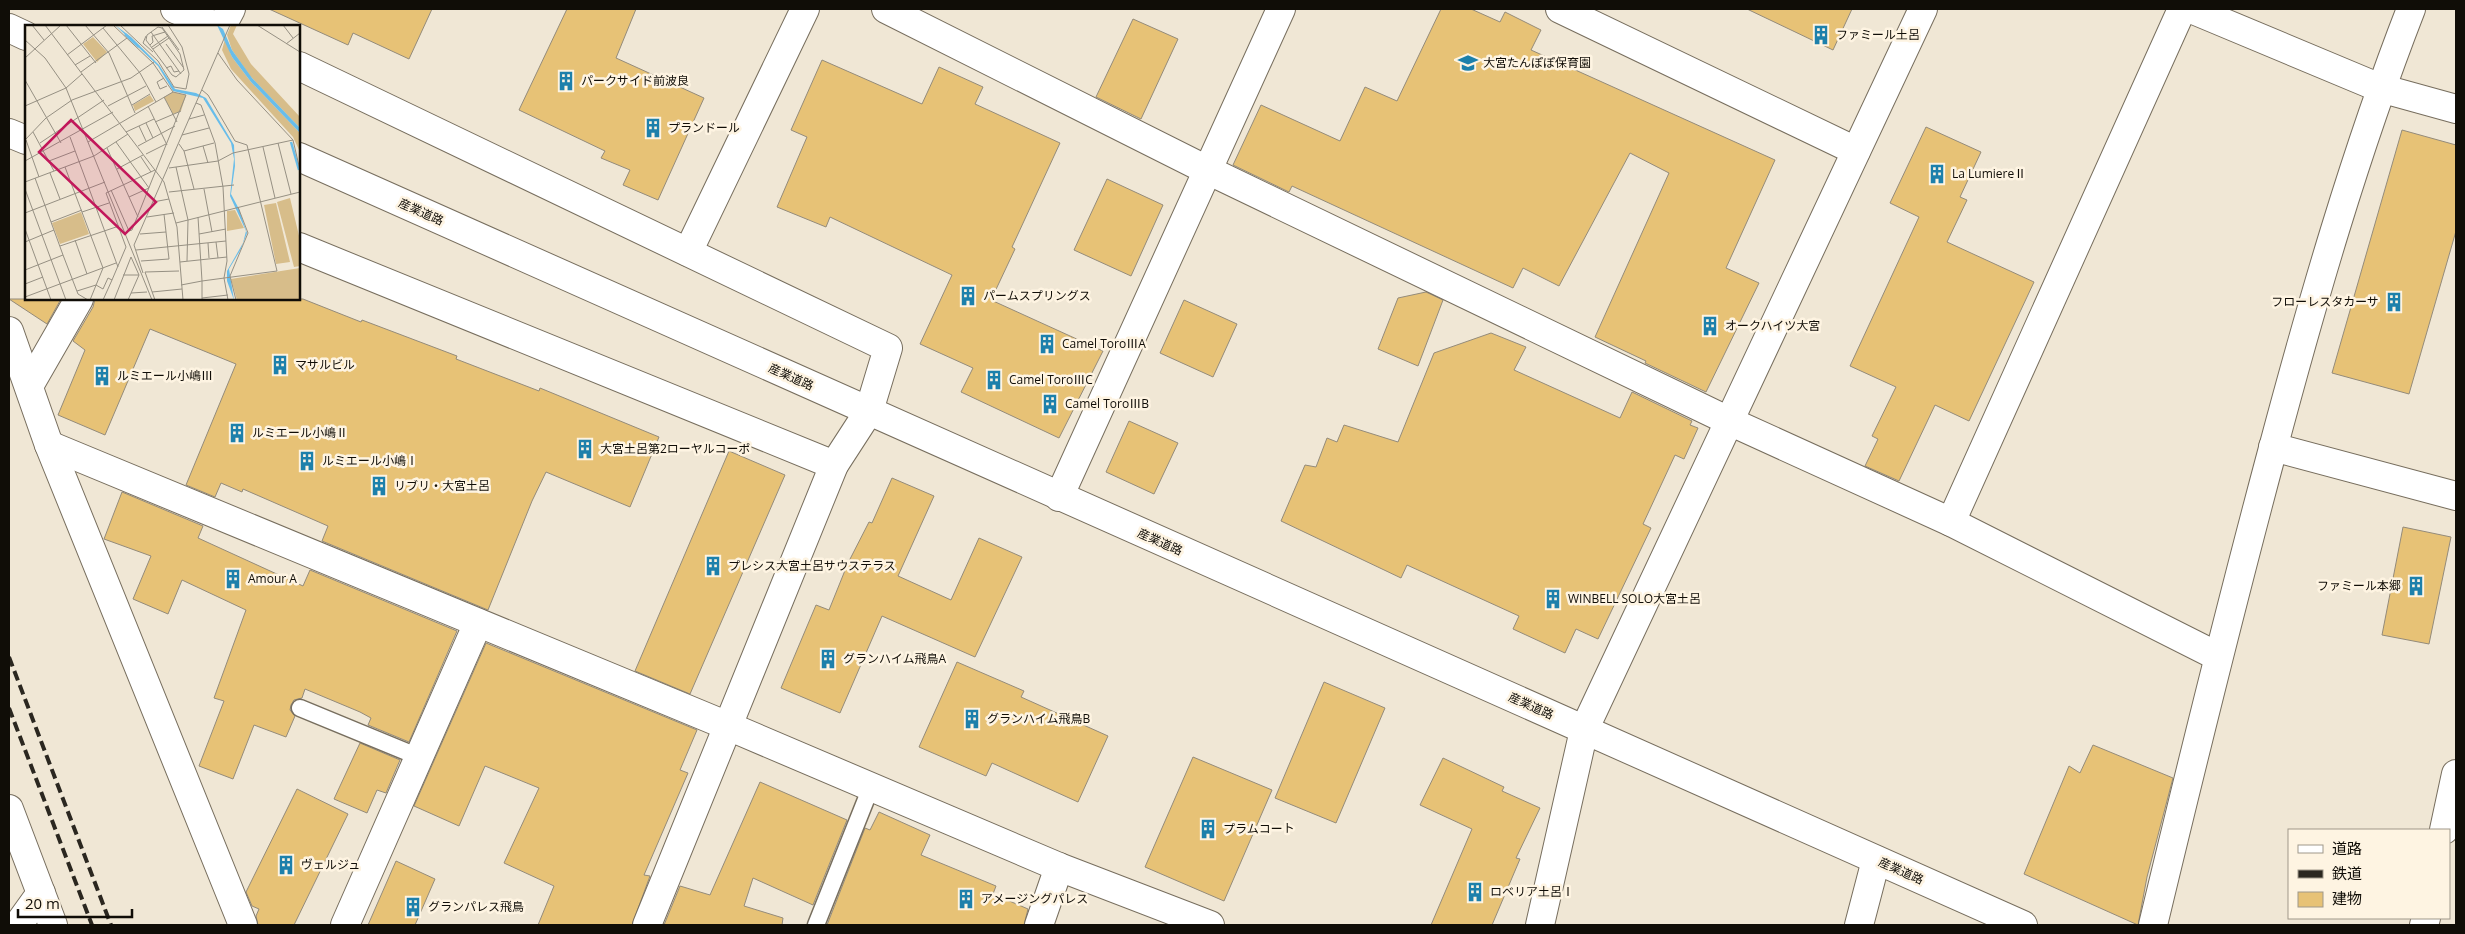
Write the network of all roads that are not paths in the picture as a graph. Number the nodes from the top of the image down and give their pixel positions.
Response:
1 (175, 9) edge
2 (231, 9) edge
3 (805, 9) edge
4 (886, 9) edge
5 (1281, 9) edge
6 (1560, 9) edge
7 (1923, 9) edge
8 (2182, 9) edge
9 (2191, 9) edge
10 (2411, 9) edge
11 (213, 25) edge
12 (223, 25) edge
13 (9, 28) edge
14 (25, 36) edge
15 (300, 66) edge
16 (2380, 88) junction
17 (2456, 109) edge
18 (9, 133) edge
19 (25, 140) edge
20 (1856, 151) junction
21 (300, 157) edge
22 (1208, 170) junction
23 (300, 247) edge
24 (688, 252) junction
25 (78, 300) edge
26 (9, 330) edge
27 (29, 386) junction
28 (868, 411) junction
29 (1729, 421) junction
30 (49, 445) junction
31 (2273, 447) junction
32 (834, 465) junction
33 (2456, 496) edge
34 (1059, 497) junction
35 (1951, 522) junction
36 (478, 623) junction
37 (2217, 656) junction
38 (300, 708) dead end
39 (728, 726) junction
40 (1584, 730) junction
41 (419, 757) junction
42 (2456, 774) edge
43 (871, 787) junction
44 (9, 809) edge
45 (2444, 829) edge
46 (1876, 860) junction
47 (1059, 867) junction
48 (41, 892) junction
49 (18, 925) edge
50 (53, 925) edge
51 (243, 925) edge
52 (345, 925) edge
53 (647, 925) edge
54 (816, 925) edge
55 (1039, 925) edge
56 (1210, 925) edge
57 (1540, 925) edge
58 (1859, 925) edge
59 (2023, 925) edge
60 (2153, 925) edge

1 - 11 street
2 - 12 street
3 - 24 street
4 - 22 street
5 - 22 street
6 - 20 street
7 - 20 street
8 - 35 street
9 - 16 street
10 - 16 street
13 - 14 street
15 - 24 street
16 - 17 street
16 - 31 street
18 - 19 street
20 - 29 street
21 - 28 street, 産業道路
22 - 29 street
22 - 34 street
23 - 32 street
24 - 28 street
25 - 27 street
26 - 27 street
27 - 30 street
28 - 32 street
28 - 34 street, 産業道路
29 - 35 street
29 - 40 street
30 - 36 street
30 - 51 street
31 - 33 street
31 - 37 street
32 - 39 street
34 - 40 street, 産業道路
35 - 37 street
36 - 39 street
36 - 41 street
37 - 60 street
38 - 41 lane
39 - 43 street
39 - 53 street
40 - 46 street, 産業道路
40 - 57 street
41 - 52 street
42 - 45 street
43 - 47 street
43 - 54 lane
44 - 48 street
46 - 58 street
46 - 59 street, 産業道路
47 - 55 street
47 - 56 street
48 - 49 street
48 - 50 street

